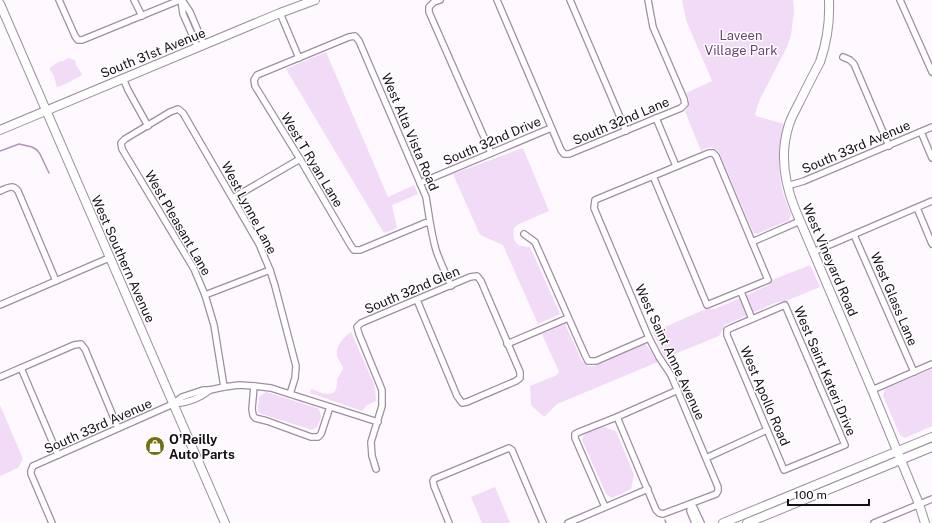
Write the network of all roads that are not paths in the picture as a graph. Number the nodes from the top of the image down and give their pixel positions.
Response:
1 (60, 0) edge
2 (134, 0) edge
3 (181, 0) edge
4 (315, 0) edge
5 (440, 0) edge
6 (497, 0) edge
7 (570, 0) edge
8 (648, 0) edge
9 (829, 0) edge
10 (900, 0) edge
11 (0, 4) edge
12 (280, 13) junction
13 (142, 16) junction
14 (194, 20) junction
15 (187, 23) junction
16 (201, 46) junction
17 (843, 57) dead end
18 (299, 58) junction
19 (932, 72) edge
20 (123, 78) junction
21 (45, 110) junction
22 (656, 118) junction
23 (148, 126) junction
24 (932, 127) edge
25 (551, 128) junction
26 (0, 130) edge
27 (626, 131) junction
28 (921, 132) junction
29 (889, 146) junction
30 (491, 153) junction
31 (932, 158) edge
32 (300, 159) junction
33 (676, 166) junction
34 (653, 176) junction
35 (420, 183) junction
36 (787, 186) junction
37 (0, 191) edge
38 (233, 198) junction
39 (932, 201) edge
40 (917, 208) junction
41 (800, 221) junction
42 (430, 222) junction
43 (524, 234) dead end
44 (854, 235) junction
45 (752, 242) junction
46 (932, 244) edge
47 (813, 252) junction
48 (109, 258) junction
49 (270, 270) junction
50 (56, 281) junction
51 (451, 286) junction
52 (740, 292) junction
53 (205, 295) junction
54 (417, 300) junction
55 (0, 304) edge
56 (568, 318) junction
57 (752, 319) junction
58 (649, 338) junction
59 (507, 344) junction
60 (932, 364) edge
61 (21, 368) junction
62 (914, 372) junction
63 (0, 377) edge
64 (254, 386) junction
65 (224, 387) junction
66 (678, 390) junction
67 (872, 390) junction
68 (290, 394) junction
69 (173, 404) junction
70 (330, 407) junction
71 (617, 417) junction
72 (378, 422) junction
73 (118, 428) junction
74 (767, 430) junction
75 (932, 437) edge
76 (932, 447) edge
77 (897, 451) junction
78 (58, 455) junction
79 (706, 458) junction
80 (901, 460) junction
81 (376, 469) dead end
82 (784, 470) joint
83 (648, 489) junction
84 (932, 499) edge
85 (691, 504) junction
86 (919, 504) junction
87 (605, 507) junction
88 (52, 523) edge
89 (225, 523) edge
90 (449, 523) edge
91 (543, 523) edge
92 (568, 523) edge
93 (695, 523) edge
94 (701, 523) edge
95 (723, 523) edge
96 (747, 523) edge
97 (874, 523) edge
98 (925, 523) edge

1 - 13 street
2 - 13 street
3 - 13 street
3 - 14 street
3 - 15 street
4 - 12 main road, South 31st Avenue
5 - 30 street
6 - 25 street
7 - 27 street
8 - 22 street, South 32nd Lane
9 - 36 main road, West Vineyard Road
10 - 19 street
11 - 21 main road, West Southern Avenue
12 - 16 main road, South 31st Avenue
12 - 18 street
14 - 15 street
14 - 16 street
15 - 16 street
16 - 20 main road, South 31st Avenue
17 - 29 street
18 - 32 street, West T Ryan Lane
18 - 35 street, West Alta Vista Road
20 - 21 main road, South 31st Avenue
20 - 23 street
21 - 26 main road, South 31st Avenue
21 - 48 main road, West Southern Avenue
22 - 27 street, South 32nd Lane
22 - 33 street
23 - 38 street, West Lynne Lane
23 - 53 street, West Pleasant Lane
24 - 28 street, South 33rd Avenue
25 - 27 street, South 32nd Lane
25 - 30 street, South 32nd Drive
28 - 29 street, South 33rd Avenue
28 - 31 street
29 - 36 street, South 33rd Avenue
30 - 35 street, South 32nd Drive
32 - 38 street
32 - 42 street, West T Ryan Lane
33 - 34 street
33 - 45 street
34 - 52 street
34 - 58 street, West Saint Anne Avenue
35 - 42 street, West Alta Vista Road
36 - 41 main road, West Vineyard Road
37 - 50 street
38 - 49 street, West Lynne Lane
39 - 40 street
40 - 44 street
40 - 46 street
41 - 45 street
41 - 47 main road, West Vineyard Road
42 - 51 street, West Alta Vista Road
43 - 56 street
44 - 47 street
44 - 62 street, West Glass Lane
45 - 52 street
47 - 67 main road, West Vineyard Road
48 - 50 street
48 - 69 main road, West Southern Avenue
49 - 53 street
49 - 68 street, West Lynne Lane
50 - 55 street
51 - 54 street, South 32nd Glen
51 - 59 street, South 32nd Glen
52 - 57 street
53 - 65 street, West Pleasant Lane
54 - 59 street
54 - 72 street, South 32nd Glen
56 - 58 street
56 - 59 street
57 - 74 street, West Apollo Road
57 - 82 street, West Saint Kateri Drive
58 - 66 street, West Saint Anne Avenue
60 - 62 street
61 - 63 street
61 - 73 street
61 - 78 street
62 - 67 street
64 - 65 street, South 33rd Avenue
64 - 68 street, South 33rd Avenue
64 - 70 street
65 - 69 street, South 33rd Avenue
66 - 71 street
66 - 79 street, West Saint Anne Avenue
67 - 77 main road, West Vineyard Road
68 - 70 street, South 33rd Avenue
69 - 73 street, South 33rd Avenue
69 - 89 main road, West Southern Avenue
70 - 72 street, South 33rd Avenue
71 - 83 street
71 - 87 street
72 - 81 street
73 - 78 street, South 33rd Avenue
74 - 79 street
74 - 82 street, West Apollo Road
75 - 77 main road
76 - 80 main road
77 - 80 main road, West Vineyard Road
77 - 95 main road
78 - 88 street, South 33rd Avenue
79 - 85 street, West Saint Anne Avenue
80 - 86 main road, West Vineyard Road
80 - 96 main road
83 - 85 street
83 - 87 street
84 - 86 street
85 - 93 street
85 - 94 street
86 - 97 street
86 - 98 main road, West Vineyard Road
87 - 92 street
90 - 91 street

